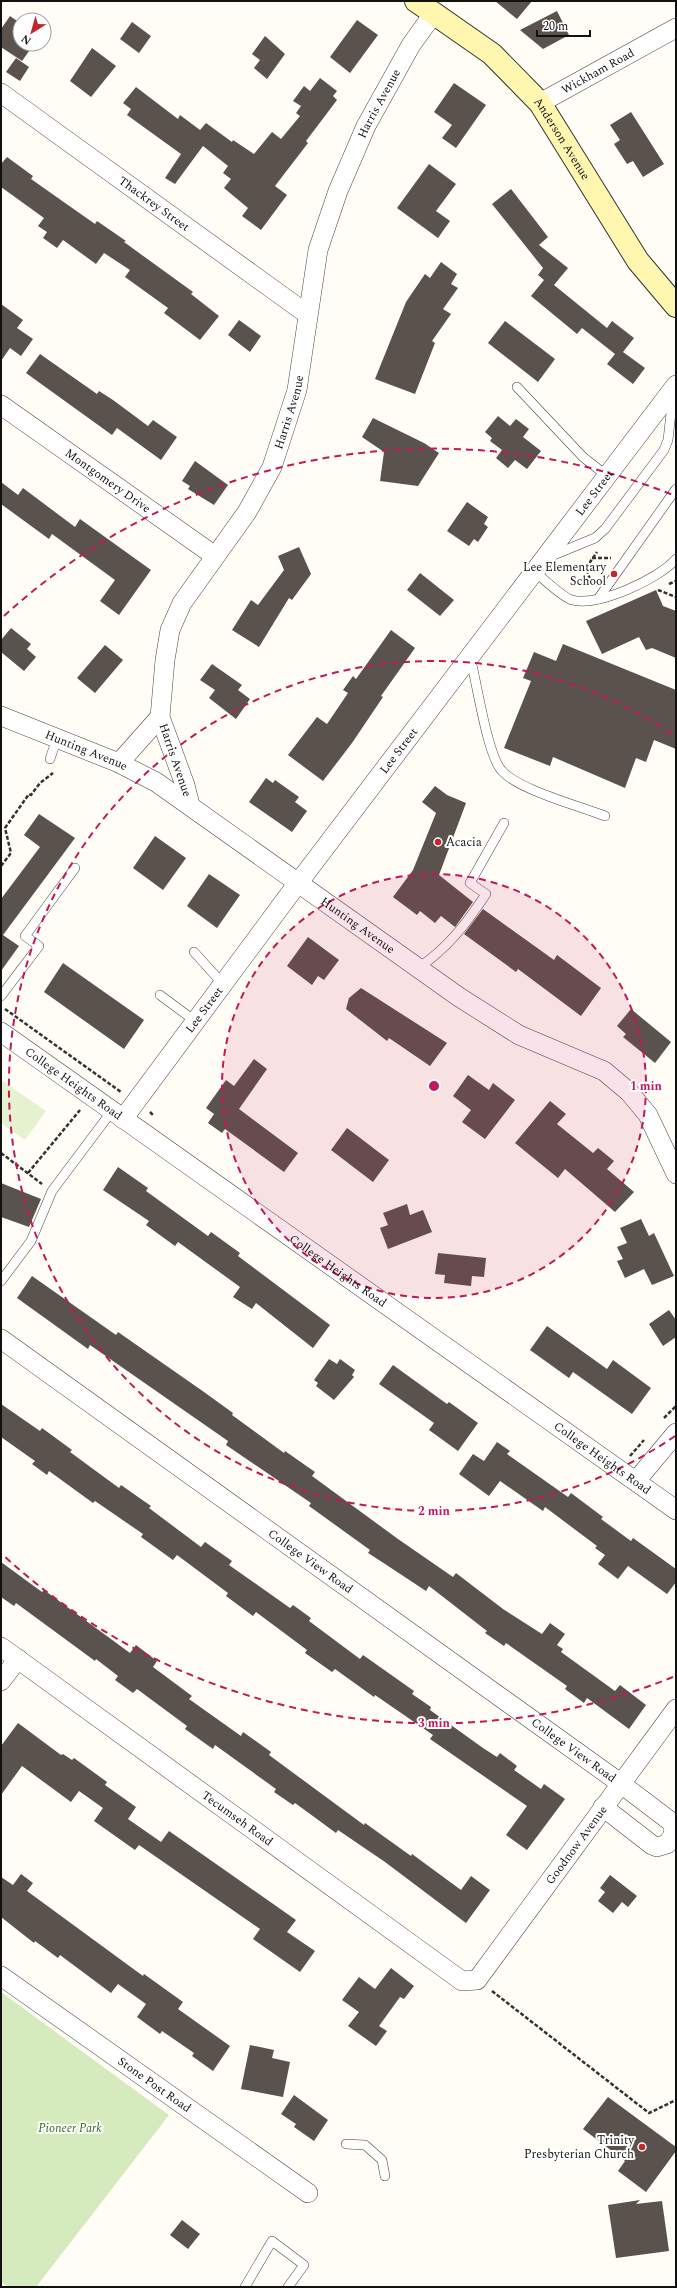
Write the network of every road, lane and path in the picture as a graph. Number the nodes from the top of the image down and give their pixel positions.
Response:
1 (425, 7) edge
2 (676, 28) edge
3 (1, 93) edge
4 (540, 102) junction
5 (676, 306) edge
6 (307, 314) junction
7 (675, 386) edge
8 (518, 387) dead end
9 (1, 405) edge
10 (607, 476) junction
11 (676, 489) edge
12 (215, 556) junction
13 (676, 559) edge
14 (540, 565) junction
15 (598, 599) junction
16 (470, 657) junction
17 (1, 716) edge
18 (160, 717) junction
19 (57, 738) junction
20 (50, 759) dead end
21 (119, 763) junction
22 (53, 772) dead end
23 (190, 805) junction
24 (605, 816) dead end
25 (504, 823) dead end
26 (1, 866) edge
27 (75, 868) dead end
28 (298, 883) junction
29 (194, 952) dead end
30 (418, 968) junction
31 (223, 984) junction
32 (160, 995) dead end
33 (1, 996) edge
34 (1, 1006) edge
35 (195, 1021) junction
36 (1, 1032) edge
37 (134, 1102) junction
38 (83, 1106) dead end
39 (117, 1115) junction
40 (1, 1153) edge
41 (28, 1173) junction
42 (676, 1174) edge
43 (52, 1191) junction
44 (5, 1268) edge
45 (1, 1281) edge
46 (1, 1339) edge
47 (676, 1433) edge
48 (636, 1481) junction
49 (676, 1510) edge
50 (1, 1647) edge
51 (18, 1659) junction
52 (1, 1681) edge
53 (676, 1709) edge
54 (620, 1783) junction
55 (603, 1807) junction
56 (1, 1976) edge
57 (477, 1980) junction
58 (676, 2100) edge
59 (346, 2144) dead end
60 (384, 2176) dead end
61 (308, 2193) dead end
62 (244, 2287) edge
63 (288, 2287) edge

1 - 4 main road, Anderson Avenue
1 - 6 street, Harris Avenue
2 - 4 street, Wickham Road
3 - 6 street, Thackrey Street
4 - 5 main road, Anderson Avenue
6 - 12 street, Harris Avenue
7 - 10 street, Lee Street
7 - 14 lane
8 - 10 lane
9 - 12 street, Montgomery Drive
10 - 14 street, Lee Street
11 - 15 lane
12 - 18 street, Harris Avenue
13 - 15 lane
14 - 15 lane
14 - 16 street, Lee Street
16 - 24 lane
16 - 28 street, Lee Street
17 - 19 street, Hunting Avenue
18 - 21 street
18 - 23 street, Harris Avenue
19 - 20 lane
19 - 21 street, Hunting Avenue
21 - 23 street, Hunting Avenue
22 - 26 path
23 - 28 street, Hunting Avenue
25 - 30 lane
27 - 33 lane
28 - 30 street, Hunting Avenue
28 - 31 street, Lee Street
29 - 31 lane
30 - 42 street, Hunting Avenue
31 - 35 street, Lee Street
32 - 35 lane
34 - 37 path
35 - 37 street, Lee Street
36 - 39 street, College Heights Road
37 - 39 street, Lee Street
38 - 41 path
39 - 43 lane
39 - 48 street, College Heights Road
40 - 41 path
41 - 43 path
43 - 44 lane
44 - 45 lane
46 - 54 street, College View Road
47 - 48 street
48 - 49 street, College Heights Road
50 - 51 street, Tecumseh Road
51 - 52 street
51 - 57 street, Tecumseh Road
53 - 54 street, Goodnow Avenue
54 - 55 street, Goodnow Avenue
54 - 55 street, College View Road
55 - 57 street, Goodnow Avenue
56 - 61 street, Stone Post Road
57 - 58 path
59 - 60 lane
62 - 63 lane

